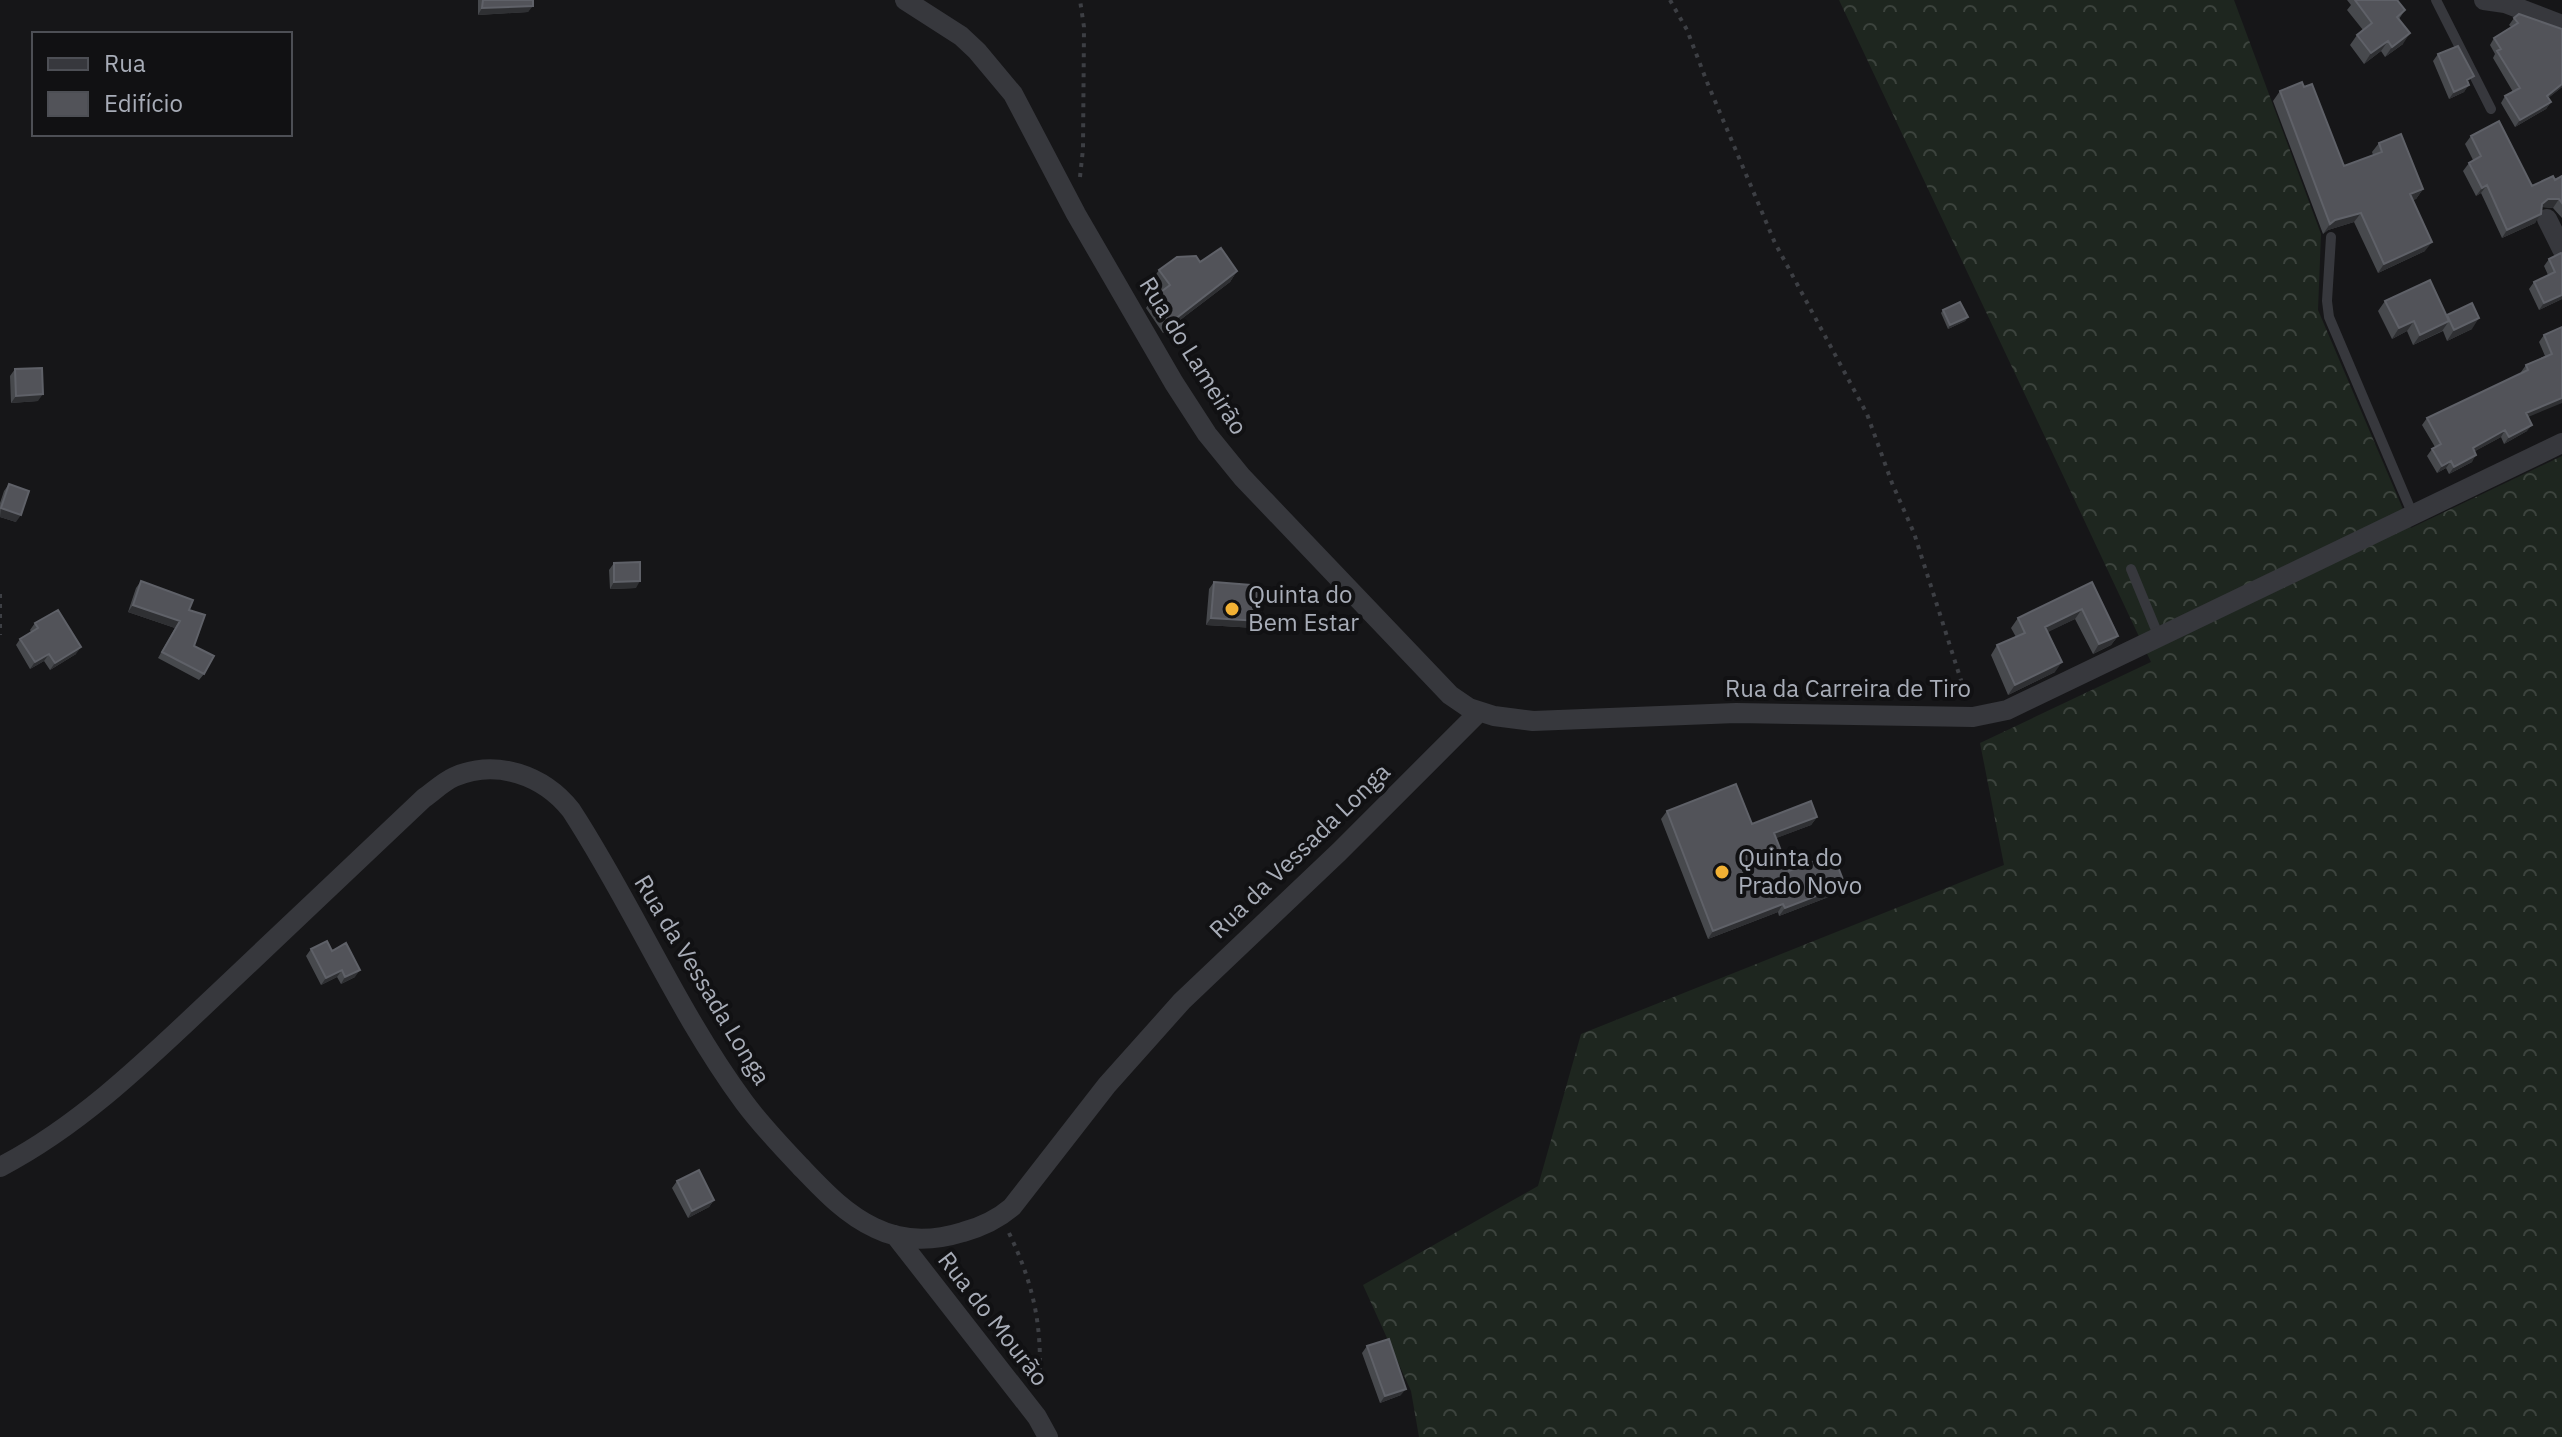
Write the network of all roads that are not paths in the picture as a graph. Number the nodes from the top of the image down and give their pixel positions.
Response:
1 (905, 0) edge
2 (2436, 0) edge
3 (2484, 0) edge
4 (2562, 25) edge
5 (2491, 109) dead end
6 (2547, 219) dead end
7 (2331, 237) edge
8 (2562, 249) edge
9 (2562, 443) edge
10 (2414, 517) junction
11 (2131, 569) dead end
12 (2159, 638) junction
13 (1479, 712) junction
14 (0, 1167) edge
15 (895, 1235) junction
16 (1048, 1437) edge

1 - 13 street, Rua do Lameirão
2 - 5 lane
3 - 4 street
6 - 8 street
7 - 10 lane
9 - 10 street, Rua da Carreira de Tiro
10 - 12 street, Rua da Carreira de Tiro
11 - 12 lane
12 - 13 street, Rua da Carreira de Tiro
13 - 15 street, Rua da Vessada Longa
14 - 15 street, Rua da Vessada Longa
15 - 16 street, Rua do Mourão

